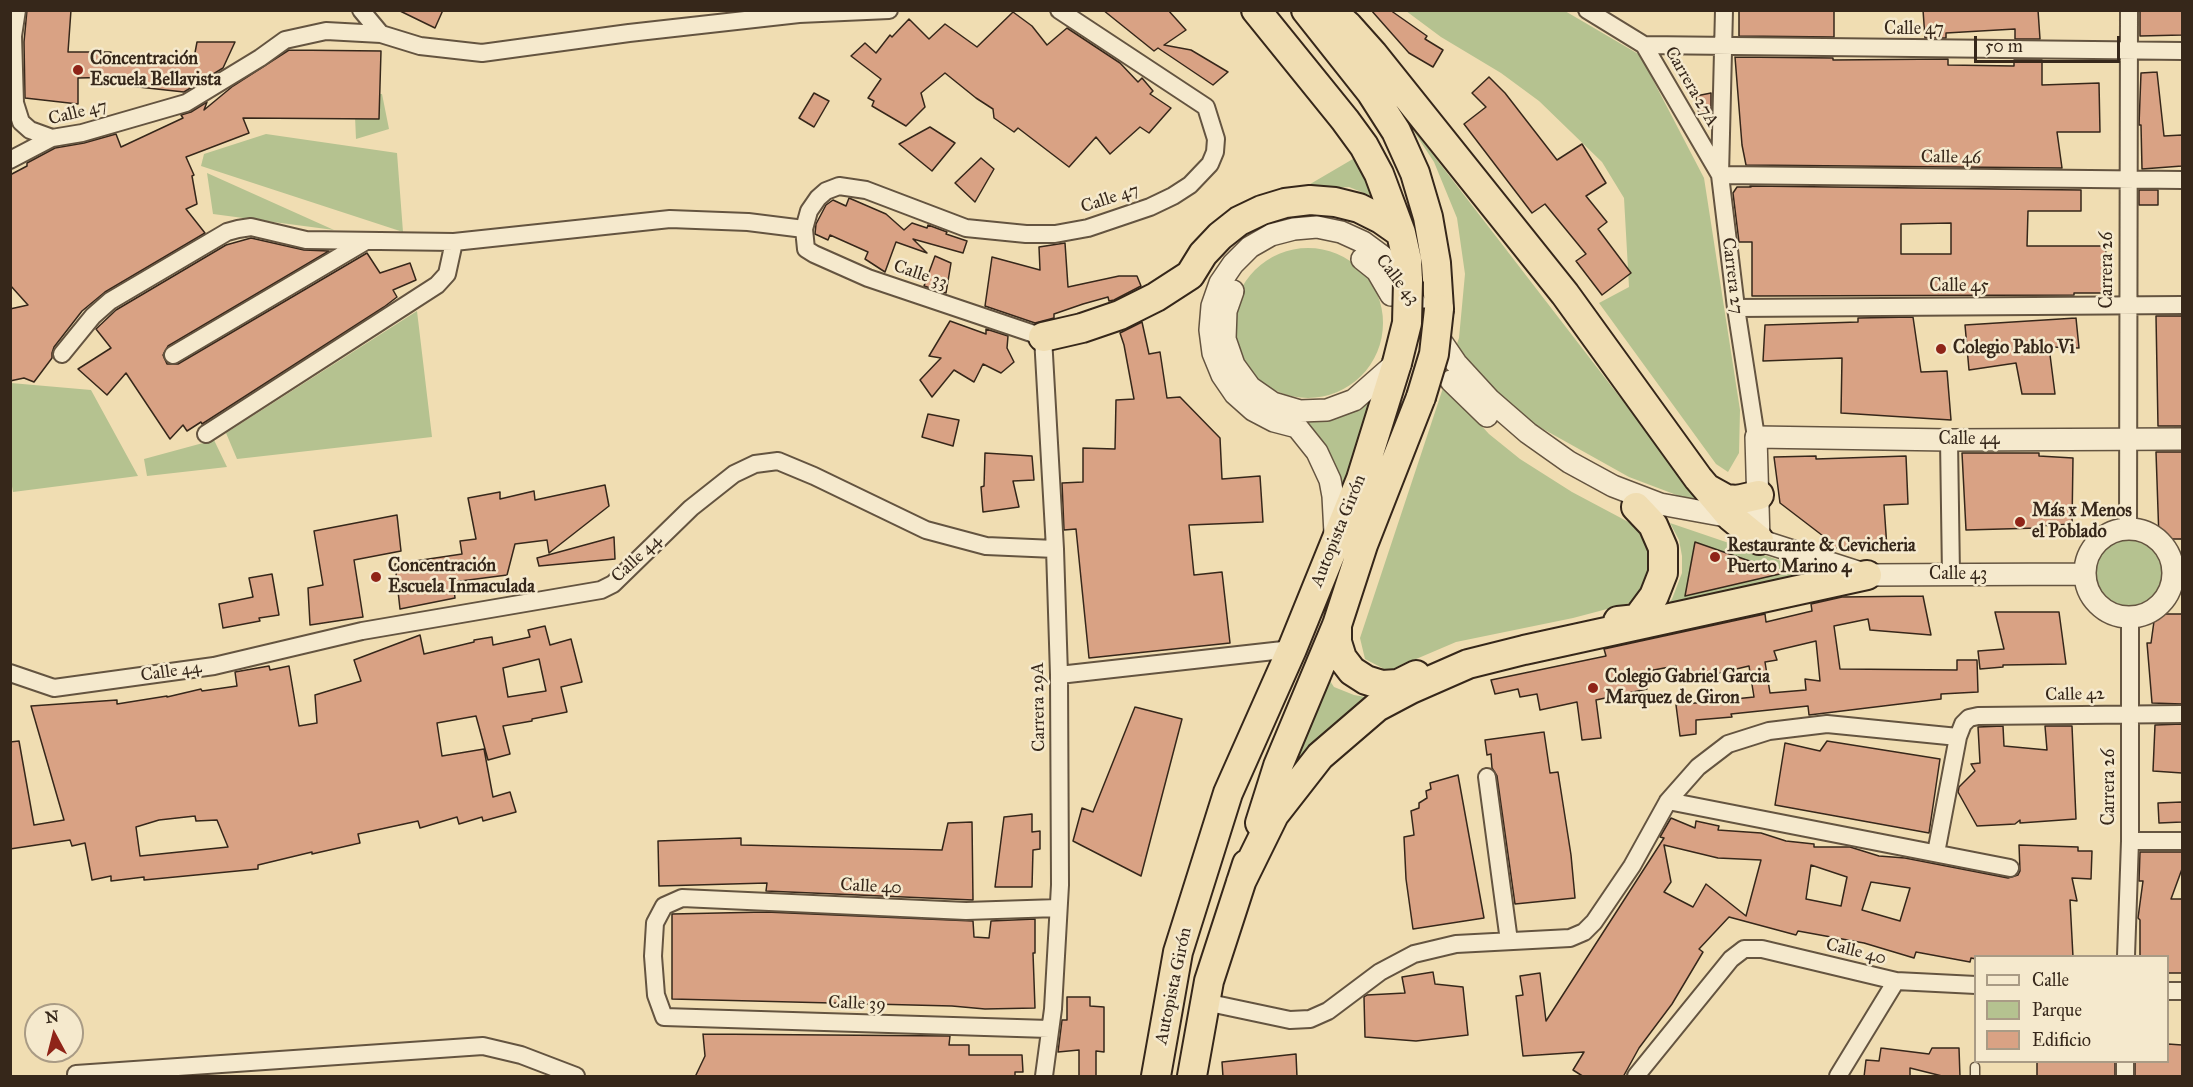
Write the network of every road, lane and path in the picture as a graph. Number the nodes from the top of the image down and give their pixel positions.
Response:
1 (17, 10) edge
2 (360, 10) edge
3 (889, 10) edge
4 (1059, 10) edge
5 (1256, 10) edge
6 (1306, 10) edge
7 (1330, 10) edge
8 (1587, 10) edge
9 (1724, 10) edge
10 (2129, 10) edge
11 (381, 34) junction
12 (12, 36) edge
13 (1644, 45) junction
14 (1723, 48) junction
15 (2128, 51) junction
16 (2182, 51) edge
17 (52, 138) junction
18 (10, 160) edge
19 (1720, 175) junction
20 (2128, 179) junction
21 (2182, 180) edge
22 (804, 229) junction
23 (1401, 233) junction
24 (367, 241) junction
25 (454, 242) junction
26 (1400, 288) junction
27 (2127, 305) junction
28 (2182, 305) edge
29 (1736, 308) junction
30 (1043, 337) junction
31 (62, 354) dead end
32 (173, 355) dead end
33 (1397, 363) junction
34 (1451, 381) dead end
35 (206, 434) dead end
36 (1756, 437) junction
37 (2127, 439) junction
38 (2182, 439) edge
39 (1949, 440) junction
40 (1707, 488) junction
41 (1759, 495) junction
42 (1636, 507) junction
43 (1731, 517) junction
44 (2128, 529) junction
45 (1759, 540) junction
46 (1335, 543) junction
47 (1055, 549) junction
48 (2178, 572) edge
49 (2084, 574) junction
50 (1867, 575) junction
51 (1951, 575) junction
52 (2130, 618) junction
53 (1336, 625) junction
54 (1292, 649) junction
55 (10, 673) edge
56 (1059, 675) junction
57 (2130, 714) junction
58 (2182, 714) edge
59 (1958, 737) junction
60 (1487, 777) dead end
61 (1668, 801) junction
62 (2130, 841) junction
63 (2182, 841) edge
64 (1936, 853) junction
65 (2010, 868) dead end
66 (1241, 882) junction
67 (1058, 908) junction
68 (1509, 942) junction
69 (2126, 955) edge
70 (1896, 981) junction
71 (1974, 985) edge
72 (1205, 1002) junction
73 (664, 1017) joint
74 (1049, 1029) junction
75 (1975, 1067) dead end
76 (76, 1074) dead end
77 (576, 1077) edge
78 (1044, 1077) edge
79 (1156, 1077) edge
80 (1192, 1077) edge
81 (1636, 1077) edge
82 (1838, 1077) edge
83 (1975, 1077) edge

1 - 12 street
2 - 11 street
3 - 11 street, Calle 47
4 - 22 street, Calle 47
5 - 23 highway, Autopista Girón
6 - 53 highway, Autopista Girón, bridge
7 - 40 highway
8 - 13 street, Carrera 27A
9 - 14 street, Carrera 27
10 - 15 street, Carrera 26
11 - 17 street, Calle 47
12 - 17 street
13 - 14 street, Calle 47
13 - 19 street, Carrera 27A
14 - 15 street, Calle 47
14 - 19 street, Carrera 27
15 - 16 street, Calle 47
15 - 20 street, Carrera 26
17 - 18 street, Calle 47
19 - 20 street, Calle 46
19 - 29 street, Carrera 27
20 - 21 street, Calle 46
20 - 27 street, Carrera 26
22 - 25 street
22 - 30 street, Calle 33
23 - 26 highway, Autopista Girón
23 - 30 highway
24 - 25 street
24 - 31 street
24 - 32 street
25 - 35 street
26 - 33 highway, Autopista Girón, bridge
26 - 33 street, Calle 43
27 - 28 street, Calle 45
27 - 29 street, Calle 45
27 - 37 street, Carrera 26
29 - 36 street, Carrera 27
30 - 47 street, Carrera 29A
33 - 46 highway, Autopista Girón
34 - 42 street, Calle 43
36 - 39 street, Calle 44
36 - 41 street, Carrera 27
37 - 38 street, Calle 44
37 - 39 street, Calle 44
37 - 44 street, Carrera 26
39 - 51 street
40 - 41 highway
40 - 43 highway
41 - 43 street
41 - 45 street, Carrera 27
42 - 45 street, Calle 43
42 - 53 highway
43 - 45 highway
43 - 46 street, Calle 43
44 - 48 street
44 - 49 street
45 - 50 street, Calle 43
46 - 54 highway, Autopista Girón
47 - 55 street, Calle 44
47 - 56 street, Carrera 29A
48 - 52 street
49 - 51 street, Calle 43
49 - 52 street
50 - 51 street, Calle 43
50 - 66 highway
52 - 57 street, Carrera 26
53 - 66 highway, Autopista Girón
54 - 56 street
54 - 79 highway, Autopista Girón
56 - 67 street, Carrera 29A
57 - 58 street, Calle 42
57 - 59 street, Calle 42
57 - 62 street, Carrera 26
59 - 61 street
59 - 64 street
60 - 68 street
61 - 64 street
61 - 68 street
62 - 63 street
62 - 69 street, Carrera 26
64 - 65 street
66 - 72 highway, Autopista Girón
67 - 73 street, Calle 40
67 - 74 street, Carrera 29A
68 - 72 street
70 - 71 street, Calle 40
70 - 81 street, Calle 40
70 - 82 street
72 - 80 highway, Autopista Girón
73 - 74 street, Calle 39
74 - 78 street, Carrera 29A
75 - 83 lane
76 - 77 street

